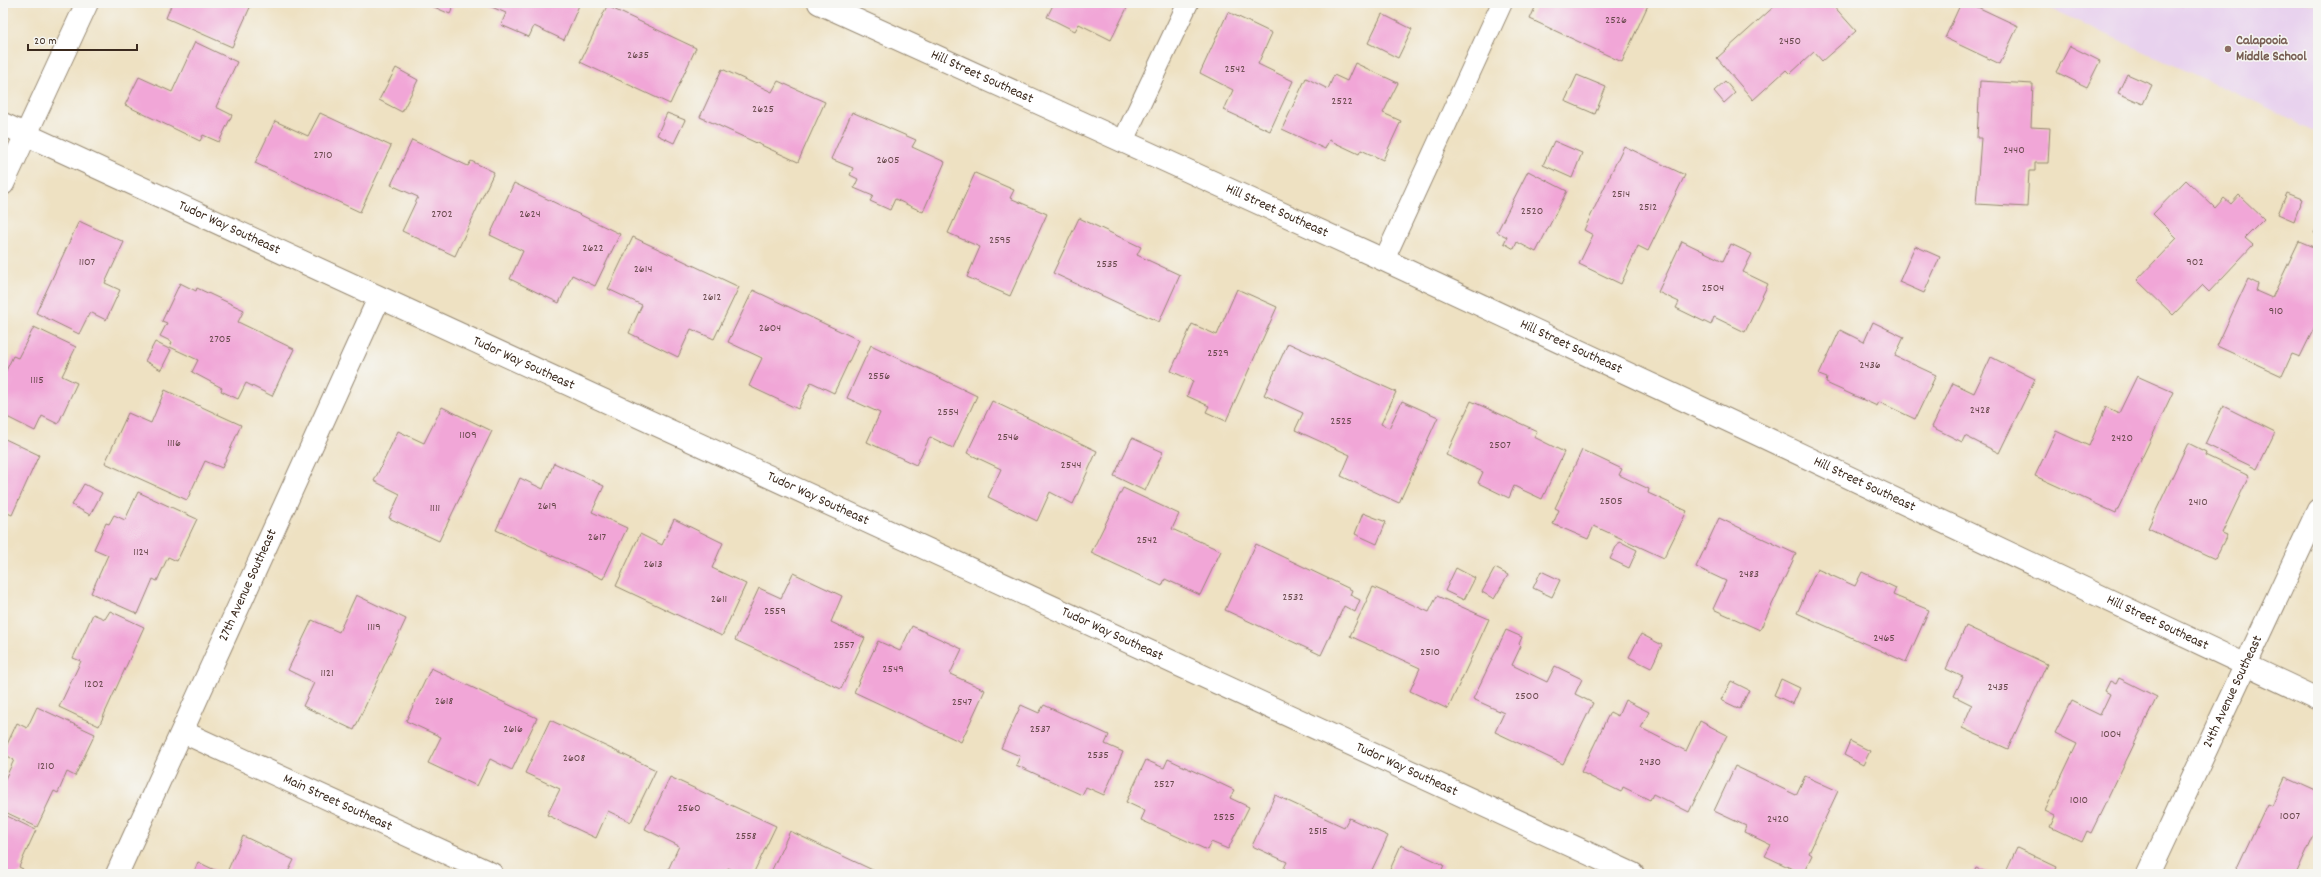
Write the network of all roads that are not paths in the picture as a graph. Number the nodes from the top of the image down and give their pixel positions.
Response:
1 (87, 3) edge
2 (819, 3) edge
3 (1188, 3) edge
4 (1502, 3) edge
5 (3, 124) edge
6 (26, 135) junction
7 (1123, 140) junction
8 (3, 184) edge
9 (1384, 260) junction
10 (379, 298) junction
11 (2318, 510) edge
12 (2245, 666) junction
13 (2318, 700) edge
14 (183, 732) junction
15 (117, 874) edge
16 (492, 874) edge
17 (1633, 874) edge
18 (2148, 874) edge

1 - 6 street
2 - 7 street, Hill Street Southeast
3 - 7 lane
4 - 9 lane
5 - 6 street, Tudor Way Southeast
6 - 8 street
6 - 10 street, Tudor Way Southeast
7 - 9 street, Hill Street Southeast
9 - 12 street, Hill Street Southeast
10 - 14 street, 27th Avenue Southeast
10 - 17 street, Tudor Way Southeast
11 - 12 street, 24th Avenue Southeast
12 - 13 street, Hill Street Southeast
12 - 18 street, 24th Avenue Southeast
14 - 15 street, 27th Avenue Southeast
14 - 16 street, Main Street Southeast

